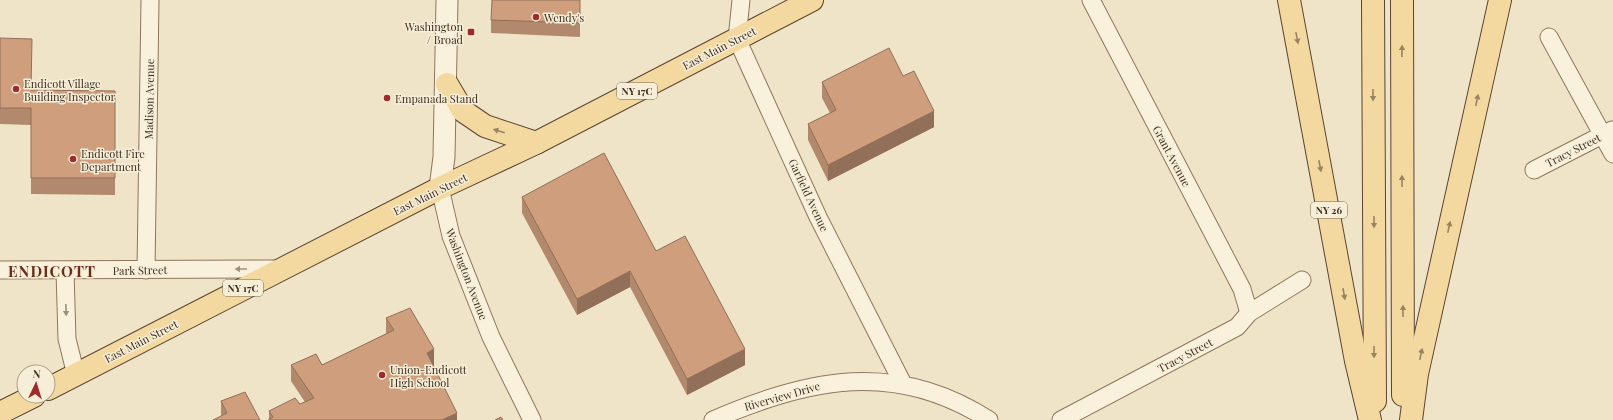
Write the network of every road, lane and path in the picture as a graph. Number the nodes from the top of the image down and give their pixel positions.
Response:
1 (150, 0) edge
2 (447, 0) edge
3 (741, 0) edge
4 (812, 0) edge
5 (1091, 0) edge
6 (1289, 0) edge
7 (1373, 0) edge
8 (1402, 0) edge
9 (1500, 0) edge
10 (1550, 37) dead end
11 (737, 39) junction
12 (447, 84) junction
13 (1608, 132) edge
14 (536, 144) junction
15 (1613, 154) edge
16 (1534, 170) dead end
17 (440, 188) junction
18 (280, 269) junction
19 (0, 270) edge
20 (65, 270) junction
21 (146, 270) junction
22 (1302, 280) dead end
23 (1249, 313) junction
24 (76, 375) junction
25 (903, 384) junction
26 (56, 385) edge
27 (18, 404) edge
28 (0, 413) edge
29 (532, 420) edge
30 (713, 420) edge
31 (989, 420) edge
32 (1061, 420) edge
33 (1370, 420) edge
34 (1375, 420) edge
35 (1403, 420) edge
36 (1411, 420) edge

1 - 21 street, Madison Avenue
2 - 12 street, Washington Avenue
3 - 11 street
4 - 11 main road, East Main Street / NY 17C
5 - 23 street, Grant Avenue
6 -> 33 main road, NY 26
7 -> 34 main road
35 -> 8 main road
36 -> 9 main road
10 - 13 street
11 - 14 main road, East Main Street / NY 17C
11 - 25 street, Garfield Avenue
14 -> 12 main road
12 - 17 street, Washington Avenue
13 - 15 street
13 - 16 street, Tracy Street
14 - 17 main road, East Main Street / NY 17C
17 - 18 main road, East Main Street / NY 17C
17 - 29 street, Washington Avenue
18 -> 21 street, Park Street
18 - 24 main road, East Main Street / NY 17C
19 - 20 street, Park Street
20 - 21 street, Park Street
20 -> 24 street
22 - 23 street, Tracy Street
23 - 32 street, Tracy Street
24 - 26 main road, East Main Street / NY 17C
25 - 30 street, Riverview Drive
25 - 31 street, Riverview Drive
27 - 28 main road

